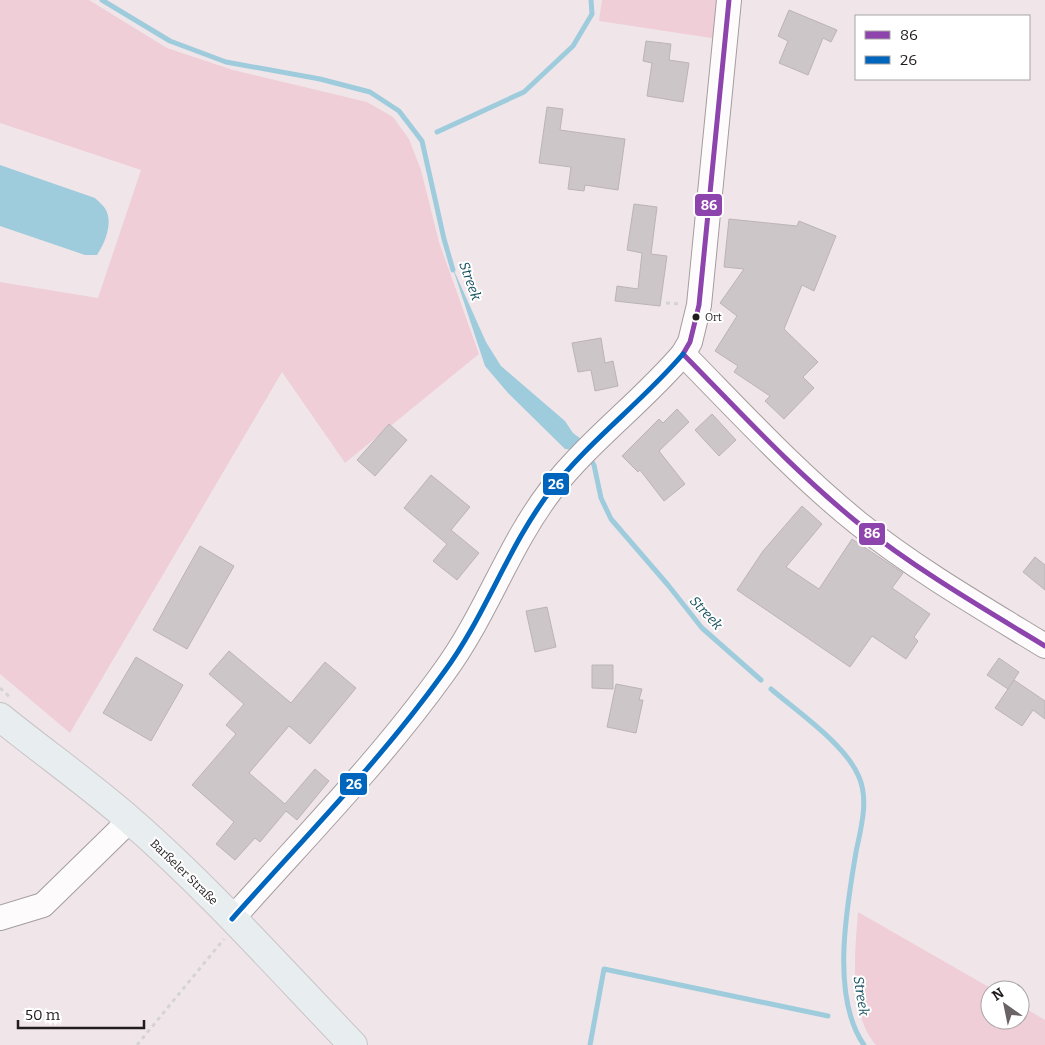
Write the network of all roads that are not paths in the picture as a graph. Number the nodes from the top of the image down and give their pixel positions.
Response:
1 (729, 0) edge
2 (683, 354) junction
3 (1045, 646) edge
4 (0, 717) edge
5 (130, 820) junction
6 (0, 918) edge
7 (234, 921) junction
8 (352, 1045) edge

1 - 2 street
2 - 3 street
2 - 7 street
4 - 5 main road, Barßeler Straße
5 - 6 street
5 - 7 main road, Barßeler Straße
7 - 8 main road, Barßeler Straße

